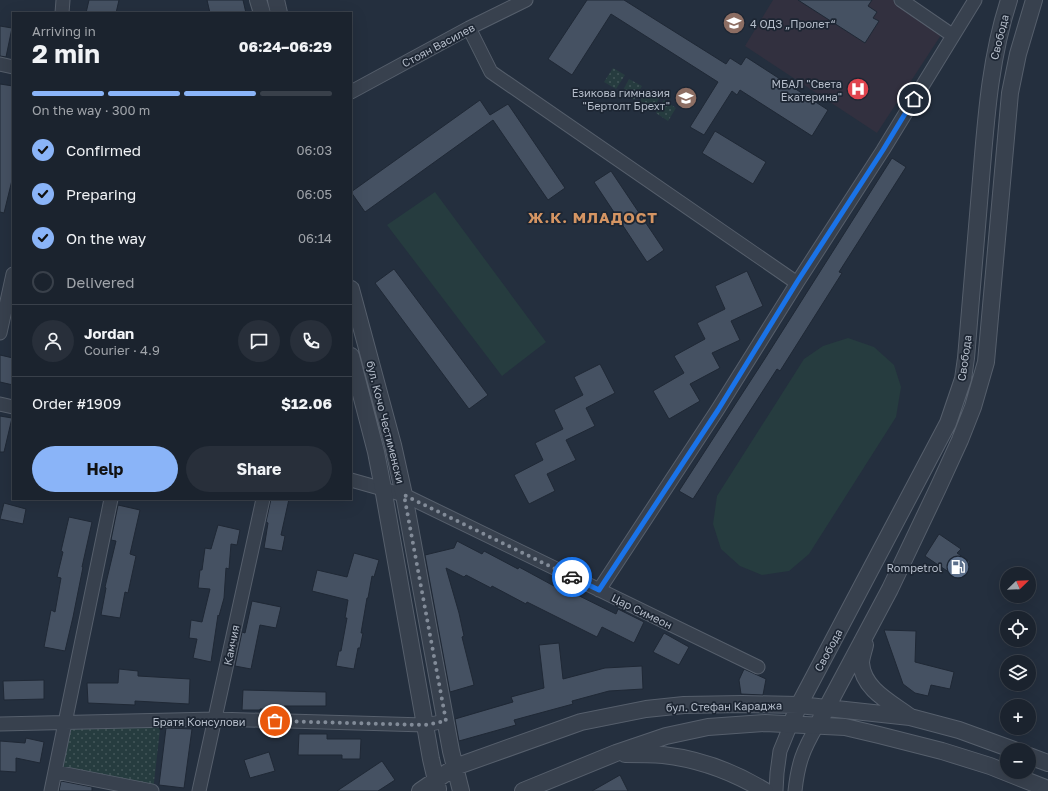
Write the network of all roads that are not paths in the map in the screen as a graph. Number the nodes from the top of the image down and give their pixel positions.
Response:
1 (63, 0) edge
2 (258, 0) edge
3 (276, 0) edge
4 (526, 0) edge
5 (901, 0) edge
6 (975, 0) edge
7 (1009, 0) edge
8 (1034, 0) edge
9 (62, 12) edge
10 (262, 12) edge
11 (280, 12) edge
12 (469, 28) junction
13 (952, 35) junction
14 (0, 64) edge
15 (12, 67) edge
16 (352, 91) edge
17 (12, 279) edge
18 (797, 282) junction
19 (352, 293) edge
20 (0, 333) edge
21 (352, 360) edge
22 (0, 404) edge
23 (12, 407) edge
24 (352, 480) edge
25 (384, 488) junction
26 (404, 495) junction
27 (112, 500) edge
28 (263, 500) edge
29 (599, 590) junction
30 (869, 630) junction
31 (758, 667) dead end
32 (799, 705) junction
33 (827, 707) junction
34 (910, 717) junction
35 (215, 720) junction
36 (446, 721) junction
37 (65, 722) junction
38 (0, 724) edge
39 (791, 724) junction
40 (425, 725) junction
41 (817, 726) junction
42 (1000, 745) edge
43 (616, 753) junction
44 (1036, 759) edge
45 (1048, 763) edge
46 (455, 767) junction
47 (56, 772) junction
48 (437, 785) edge
49 (1048, 789) edge
50 (51, 791) edge
51 (152, 791) edge
52 (199, 791) edge
53 (420, 791) edge
54 (461, 791) edge
55 (523, 791) edge
56 (765, 791) edge
57 (776, 791) edge
58 (795, 791) edge

1 - 9 street
2 - 10 street
3 - 11 street
4 - 12 street, Стоян Василев
5 - 13 street
6 - 13 street
7 - 32 street, Свобода
8 - 30 street, Свобода
12 - 16 street, Стоян Василев
12 - 18 street
13 - 18 street
14 - 15 street
17 - 20 street
18 - 29 street
19 - 26 street, бул. Кочо Честименски
21 - 25 street, бул. Кочо Честименски
22 - 23 street
24 - 25 street, Цар Симеон
25 - 26 street, Цар Симеон
25 - 40 street, бул. Кочо Честименски
26 - 29 street, Цар Симеон
26 - 36 street, бул. Кочо Честименски
27 - 37 street
28 - 35 street, Камчия
29 - 31 street, Цар Симеон
30 - 33 street, Свобода
30 - 34 street
32 - 33 street, бул. Стефан Караджа
32 - 39 street, Свобода
32 - 46 street, бул. Стефан Караджа
33 - 34 street, бул. Стефан Караджа
33 - 41 street, Свобода
34 - 42 street, бул. Стефан Караджа
35 - 37 street, Братя Консулови
35 - 40 street, Братя Консулови
35 - 52 street, Камчия
36 - 40 street, Братя Консулови
36 - 46 street, бул. Кочо Честименски
37 - 38 street, Братя Консулови
37 - 47 street
39 - 41 street, бул. Стефан Караджа
39 - 43 street, бул. Стефан Караджа
39 - 57 street
40 - 48 street, бул. Кочо Честименски
41 - 49 street, бул. Стефан Караджа
41 - 58 street
43 - 55 street, бул. Стефан Караджа
43 - 56 street
44 - 45 street
46 - 48 street, бул. Стефан Караджа
46 - 54 street, бул. Кочо Честименски
47 - 50 street
47 - 51 street
48 - 53 street, бул. Стефан Караджа

